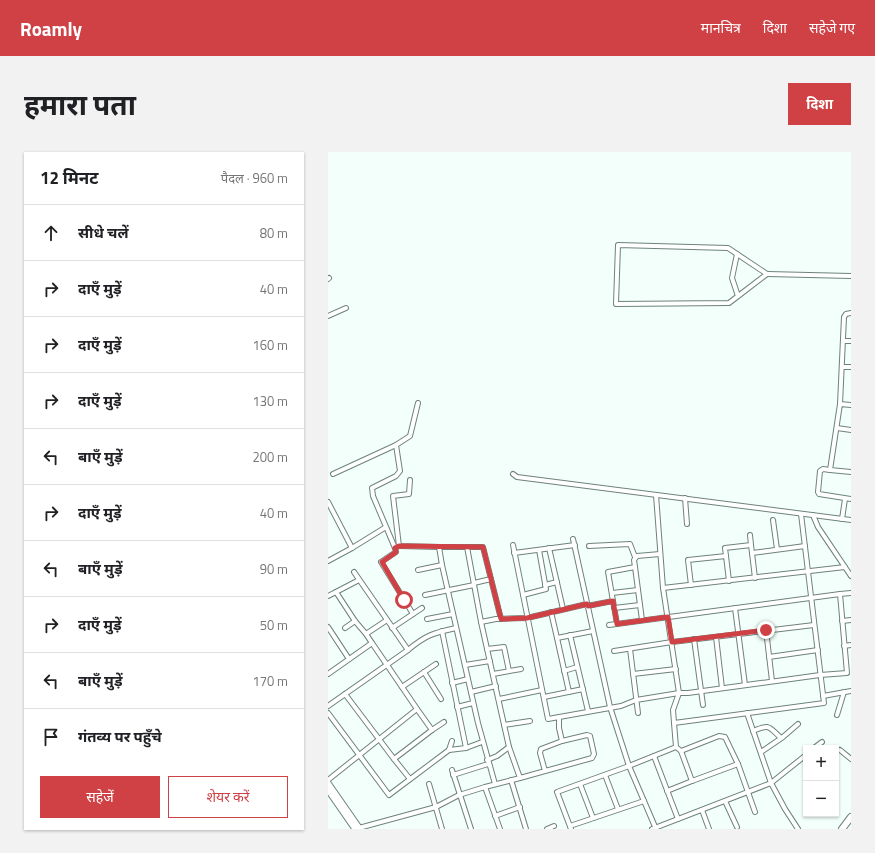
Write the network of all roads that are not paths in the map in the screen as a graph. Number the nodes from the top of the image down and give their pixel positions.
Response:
1 (737, 254) junction
2 (767, 274) junction
3 (851, 276) edge
4 (738, 296) junction
5 (346, 308) dead end
6 (851, 313) edge
7 (328, 316) edge
8 (843, 341) junction
9 (851, 341) edge
10 (842, 367) junction
11 (851, 367) edge
12 (418, 402) dead end
13 (840, 404) junction
14 (851, 405) edge
15 (837, 428) junction
16 (851, 430) edge
17 (396, 445) junction
18 (830, 470) junction
19 (851, 472) edge
20 (333, 474) dead end
21 (513, 474) dead end
22 (410, 480) dead end
23 (656, 495) junction
24 (685, 498) junction
25 (845, 498) junction
26 (851, 499) edge
27 (328, 502) edge
28 (801, 514) junction
29 (813, 515) junction
30 (842, 519) junction
31 (773, 520) dead end
32 (851, 520) edge
33 (686, 524) dead end
34 (386, 527) junction
35 (750, 535) dead end
36 (573, 539) dead end
37 (512, 545) dead end
38 (575, 545) junction
39 (751, 545) junction
40 (589, 546) dead end
41 (805, 546) junction
42 (397, 547) junction
43 (439, 547) junction
44 (467, 547) junction
45 (352, 548) junction
46 (548, 548) junction
47 (539, 550) junction
48 (777, 550) junction
49 (514, 553) junction
50 (752, 553) junction
51 (660, 554) junction
52 (726, 556) junction
53 (635, 557) junction
54 (328, 561) edge
55 (442, 565) junction
56 (635, 567) junction
57 (845, 567) junction
58 (418, 570) dead end
59 (808, 571) junction
60 (354, 572) dead end
61 (851, 576) edge
62 (755, 578) junction
63 (491, 579) junction
64 (359, 580) junction
65 (729, 581) junction
66 (557, 582) junction
67 (474, 584) junction
68 (545, 585) junction
69 (691, 585) junction
70 (663, 588) junction
71 (448, 590) junction
72 (638, 590) junction
73 (336, 592) junction
74 (612, 593) junction
75 (851, 593) edge
76 (840, 594) junction
77 (425, 595) dead end
78 (523, 595) junction
79 (328, 596) edge
80 (811, 597) junction
81 (613, 601) junction
82 (587, 605) junction
83 (640, 605) junction
84 (422, 608) dead end
85 (614, 608) junction
86 (735, 608) junction
87 (563, 610) junction
88 (551, 612) junction
89 (413, 614) junction
90 (453, 614) junction
91 (668, 617) junction
92 (527, 618) junction
93 (428, 619) dead end
94 (501, 619) junction
95 (387, 620) junction
96 (642, 620) junction
97 (851, 620) edge
98 (355, 621) junction
99 (842, 621) junction
100 (481, 622) junction
101 (617, 624) junction
102 (609, 625) dead end
103 (814, 625) junction
104 (328, 627) edge
105 (345, 628) dead end
106 (392, 628) junction
107 (456, 628) junction
108 (593, 630) junction
109 (766, 630) junction
110 (442, 631) junction
111 (333, 634) junction
112 (366, 634) junction
113 (738, 634) junction
114 (570, 635) junction
115 (716, 637) junction
116 (328, 638) edge
117 (557, 638) junction
118 (694, 639) junction
119 (672, 642) junction
120 (372, 643) junction
121 (851, 645) edge
122 (844, 646) junction
123 (630, 648) junction
124 (487, 649) junction
125 (408, 650) junction
126 (818, 650) junction
127 (614, 651) dead end
128 (769, 656) junction
129 (349, 659) junction
130 (490, 661) junction
131 (436, 664) dead end
132 (387, 665) junction
133 (465, 665) junction
134 (578, 667) junction
135 (521, 669) dead end
136 (676, 670) junction
137 (509, 671) junction
138 (564, 671) junction
139 (424, 672) junction
140 (328, 673) edge
141 (849, 673) edge
142 (493, 674) junction
143 (633, 674) junction
144 (820, 675) junction
145 (468, 679) junction
146 (772, 682) junction
147 (452, 683) junction
148 (745, 685) junction
149 (496, 686) junction
150 (402, 687) junction
151 (722, 688) junction
152 (583, 689) junction
153 (542, 690) junction
154 (701, 691) junction
155 (851, 691) edge
156 (471, 692) junction
157 (569, 692) junction
158 (844, 692) junction
159 (679, 693) junction
160 (345, 694) junction
161 (823, 696) junction
162 (544, 697) junction
163 (441, 699) dead end
164 (499, 699) junction
165 (636, 700) junction
166 (473, 703) junction
167 (703, 705) dead end
168 (328, 706) edge
169 (457, 707) junction
170 (610, 707) junction
171 (417, 709) junction
172 (588, 711) junction
173 (328, 713) edge
174 (747, 713) junction
175 (638, 714) dead end
176 (837, 715) dead end
177 (559, 717) junction
178 (530, 721) dead end
179 (444, 722) dead end
180 (674, 723) junction
181 (798, 724) dead end
182 (504, 725) junction
183 (432, 730) junction
184 (753, 731) junction
185 (781, 738) junction
186 (379, 739) junction
187 (452, 741) dead end
188 (562, 741) junction
189 (482, 742) junction
190 (822, 742) dead end
191 (818, 745) edge
192 (509, 747) junction
193 (466, 748) junction
194 (676, 748) junction
195 (450, 750) junction
196 (840, 750) dead end
197 (681, 751) junction
198 (761, 752) junction
199 (358, 755) junction
200 (654, 756) junction
201 (803, 757) edge
202 (394, 758) junction
203 (851, 759) edge
204 (488, 762) junction
205 (738, 764) junction
206 (630, 766) junction
207 (452, 770) dead end
208 (545, 771) junction
209 (453, 775) junction
210 (606, 775) junction
211 (520, 778) junction
212 (410, 779) junction
213 (328, 780) edge
214 (511, 780) junction
215 (692, 781) junction
216 (771, 783) junction
217 (328, 784) edge
218 (429, 784) dead end
219 (495, 784) junction
220 (580, 784) junction
221 (485, 787) junction
222 (328, 790) edge
223 (668, 791) junction
224 (748, 792) junction
225 (459, 795) junction
226 (644, 801) junction
227 (725, 801) junction
228 (436, 806) junction
229 (520, 807) junction
230 (618, 809) junction
231 (702, 810) junction
232 (755, 812) dead end
233 (495, 816) junction
234 (851, 817) edge
235 (593, 818) junction
236 (678, 819) junction
237 (851, 824) edge
238 (554, 826) dead end
239 (737, 827) dead end
240 (570, 828) edge
241 (358, 829) edge
242 (442, 829) edge
243 (471, 829) edge
244 (500, 829) edge
245 (526, 829) edge
246 (547, 829) edge
247 (654, 829) edge
248 (709, 829) edge
249 (798, 829) edge
250 (842, 829) edge
251 (847, 829) edge

1 - 2 street
1 - 4 street
1 - 4 street
2 - 3 street
2 - 4 street
5 - 7 street
6 - 8 street
8 - 9 street
8 - 10 street
10 - 11 street
10 - 13 street
12 - 17 street
13 - 14 street
13 - 15 street
15 - 16 street
15 - 18 street
17 - 20 street
17 - 34 street
18 - 19 street
18 - 25 street
21 - 23 street
22 - 42 street
23 - 24 street
23 - 51 street
24 - 28 street
24 - 33 street
25 - 26 street
25 - 30 street
27 - 45 street
28 - 29 street
28 - 41 street
29 - 30 street
29 - 57 street
30 - 32 street
31 - 48 street
34 - 42 street
34 - 45 street
35 - 39 street
36 - 38 street
37 - 49 street
38 - 46 street
38 - 82 street
39 - 50 street
39 - 52 street
40 - 53 street
41 - 48 street
41 - 59 street
42 - 43 street
42 - 89 street
43 - 44 street
43 - 55 street
44 - 63 street
44 - 67 street
45 - 54 street
46 - 47 street
46 - 66 street
47 - 49 street
47 - 68 street
48 - 50 street
49 - 78 street
50 - 62 street
51 - 53 street
51 - 70 street
52 - 65 street
52 - 69 street
53 - 56 street
55 - 58 street
55 - 71 street
56 - 72 street
56 - 74 street
57 - 59 street
57 - 61 street
59 - 62 street
59 - 80 street
60 - 64 street
62 - 65 street
63 - 67 street
63 - 94 street
64 - 73 street
64 - 95 street
65 - 69 street
66 - 68 street
66 - 87 street
67 - 71 street
67 - 100 street
68 - 78 street
69 - 70 street
70 - 91 street
71 - 77 street
71 - 90 street
72 - 74 street
72 - 83 street
73 - 79 street
73 - 98 street
74 - 81 street
75 - 76 street
76 - 80 street
76 - 99 street
78 - 92 street
80 - 86 street
80 - 103 street
81 - 82 street
81 - 85 street
82 - 87 street
82 - 108 street
83 - 85 street
83 - 96 street
84 - 89 street
85 - 101 street
86 - 91 street
86 - 113 street
87 - 88 street
88 - 92 street
88 - 117 street
89 - 106 street
90 - 93 street
90 - 107 street
91 - 96 street
91 - 119 street
92 - 94 street
92 - 153 street
94 - 100 street
95 - 106 street
95 - 112 street
96 - 101 street
97 - 99 street
98 - 105 street
98 - 112 street
99 - 122 street
100 - 124 street
101 - 102 street
103 - 109 street
103 - 126 street
104 - 111 street
106 - 125 street
107 - 110 street
107 - 133 street
108 - 114 street
108 - 170 street
109 - 113 street
109 - 128 street
110 - 125 street
110 - 147 street
111 - 116 street
111 - 129 street
112 - 120 street
113 - 115 street
113 - 148 street
114 - 117 street
114 - 134 street
115 - 118 street
115 - 151 street
117 - 138 street
118 - 119 street
118 - 154 street
119 - 123 street
119 - 136 street
120 - 129 street
120 - 132 street
121 - 122 street
122 - 141 street
123 - 127 street
123 - 143 street
124 - 130 street
124 - 137 street
125 - 132 street
126 - 128 street
126 - 144 street
128 - 146 street
129 - 140 street
130 - 133 street
130 - 142 street
131 - 139 street
132 - 150 street
132 - 160 street
133 - 145 street
134 - 138 street
134 - 152 street
135 - 137 street
136 - 143 street
136 - 159 street
137 - 142 street
138 - 157 street
139 - 150 street
139 - 163 street
141 - 144 street
142 - 149 street
143 - 165 street
144 - 146 street
144 - 161 street
145 - 147 street
145 - 156 street
146 - 148 street
147 - 169 street
148 - 151 street
149 - 156 street
149 - 164 street
150 - 171 street
151 - 154 street
152 - 157 street
152 - 172 street
153 - 162 street
153 - 164 street
154 - 159 street
154 - 167 street
155 - 158 street
156 - 166 street
157 - 162 street
158 - 161 street
158 - 176 street
159 - 165 street
159 - 180 street
160 - 168 street
160 - 186 street
161 - 174 street
162 - 177 street
164 - 182 street
165 - 170 street
165 - 175 street
166 - 169 street
166 - 189 street
169 - 193 street
170 - 172 street
170 - 206 street
171 - 183 street
171 - 186 street
172 - 177 street
173 - 199 street
174 - 180 street
174 - 184 street
177 - 188 street
178 - 182 street
179 - 183 street
180 - 194 street
181 - 185 street
182 - 192 street
183 - 202 street
184 - 185 street
184 - 198 street
185 - 198 street
186 - 199 street
186 - 202 street
187 - 195 street
188 - 208 street
188 - 208 street
189 - 193 street
189 - 204 street
190 - 191 street
192 - 204 street
192 - 211 street
193 - 195 street
194 - 197 street
194 - 200 street
195 - 212 street
196 - 203 street
197 - 205 street
197 - 215 street
198 - 216 street
199 - 212 street
199 - 213 street
200 - 206 street
200 - 223 street
201 - 216 street
202 - 212 street
204 - 209 street
204 - 219 street
205 - 215 street
205 - 224 street
206 - 210 street
206 - 226 street
207 - 209 street
208 - 211 street
209 - 225 street
210 - 220 street
210 - 230 street
211 - 214 street
214 - 219 street
214 - 229 street
215 - 223 street
216 - 224 street
216 - 249 street
217 - 241 street
218 - 228 street
219 - 221 street
220 - 235 street
220 - 240 street
221 - 225 street
221 - 233 street
222 - 241 street
223 - 236 street
224 - 227 street
224 - 232 street
225 - 228 street
225 - 243 street
226 - 230 street
226 - 247 street
227 - 231 street
227 - 239 street
228 - 241 street
228 - 242 street
229 - 233 street
229 - 245 street
230 - 235 street
231 - 236 street
231 - 248 street
233 - 244 street
234 - 250 main road
235 - 240 street
236 - 247 street
237 - 251 main road
238 - 246 street

